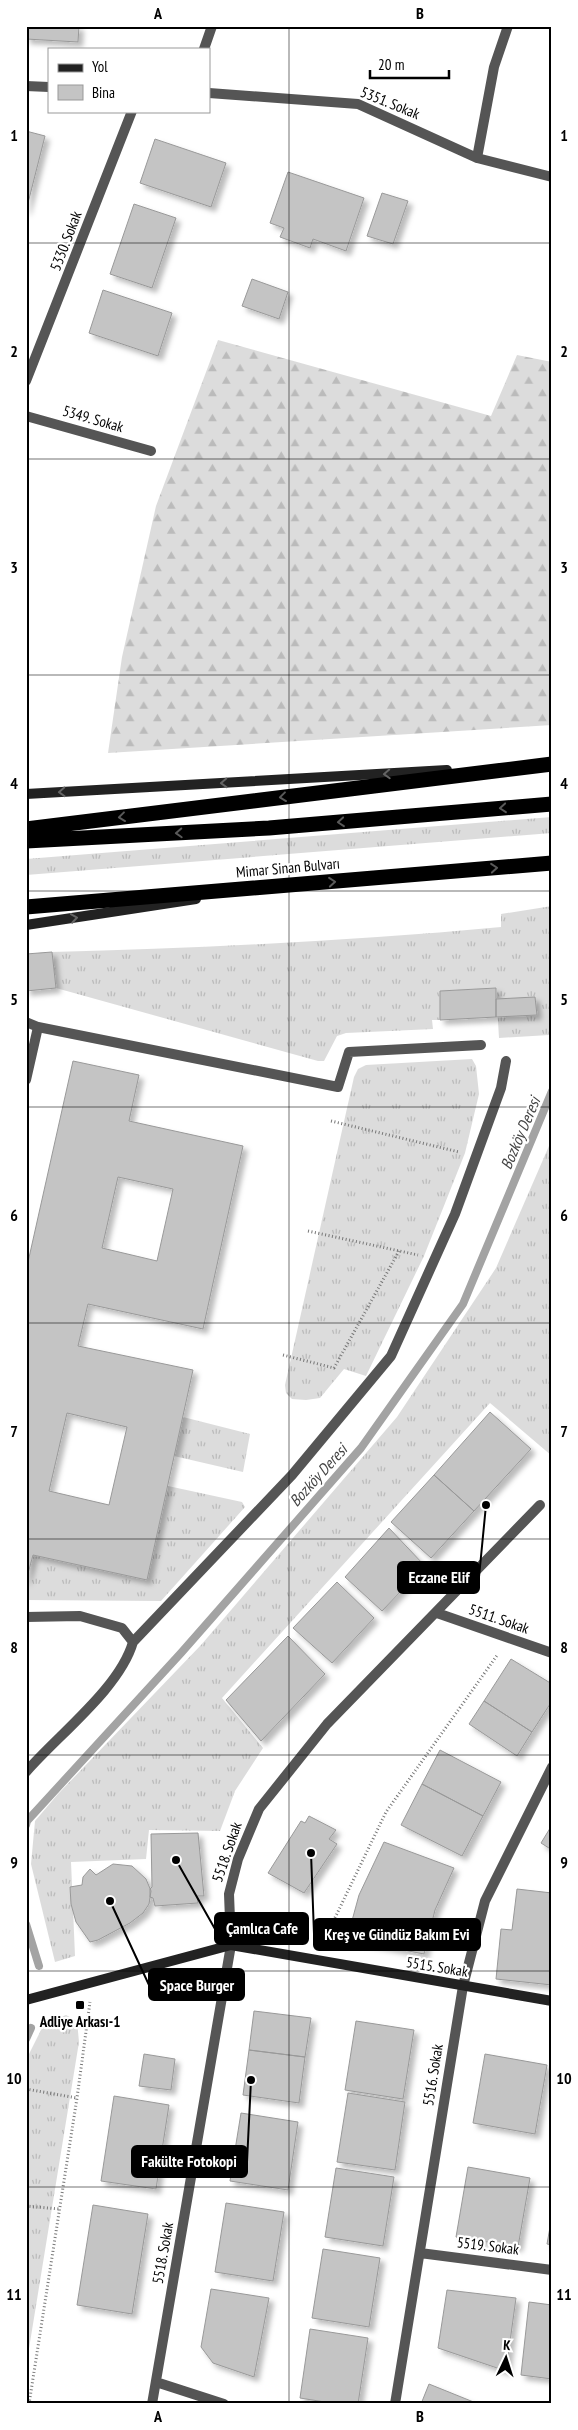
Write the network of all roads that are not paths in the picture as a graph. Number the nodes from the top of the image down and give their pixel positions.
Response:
1 (212, 26) edge
2 (508, 26) edge
3 (204, 48) edge
4 (26, 86) edge
5 (48, 87) edge
6 (210, 94) edge
7 (132, 112) edge
8 (477, 158) junction
9 (552, 177) edge
10 (26, 381) edge
11 (26, 416) edge
12 (151, 451) dead end
13 (546, 765) edge
14 (26, 794) edge
15 (552, 804) edge
16 (26, 829) edge
17 (26, 841) edge
18 (552, 863) edge
19 (284, 886) junction
20 (26, 907) edge
21 (26, 925) edge
22 (26, 1022) edge
23 (38, 1027) junction
24 (481, 1045) dead end
25 (28, 1061) edge
26 (506, 1061) dead end
27 (26, 1080) edge
28 (540, 1505) dead end
29 (436, 1613) junction
30 (26, 1617) edge
31 (133, 1642) junction
32 (552, 1653) edge
33 (552, 1767) edge
34 (26, 1772) edge
35 (231, 1945) junction
36 (463, 1986) junction
37 (26, 2000) edge
38 (552, 2001) edge
39 (420, 2253) junction
40 (552, 2270) edge
41 (156, 2382) junction
42 (152, 2404) edge
43 (224, 2404) edge
44 (395, 2404) edge

1 - 3 street
2 - 8 street
4 - 5 street
6 - 8 street, 5351. Sokak
7 - 10 street, 5330. Sokak
8 - 9 street, 5351. Sokak
11 - 12 street, 5349. Sokak
13 -> 14 main road
13 -> 16 highway
15 -> 17 highway
19 -> 18 highway, Mimar Sinan Bulvarı
19 - 20 highway, Mimar Sinan Bulvarı
21 -> 19 main road
22 - 23 street
23 - 24 street
23 - 25 street
25 - 27 street
26 - 31 street
28 - 29 street, 5518. Sokak
29 - 32 street, 5511. Sokak
29 - 35 street, 5518. Sokak
30 - 31 street
31 - 34 street
33 - 36 street, 5516. Sokak
35 - 36 main road, 5515. Sokak
35 - 37 main road, 5515. Sokak
35 - 41 street, 5518. Sokak
36 - 38 main road, 5515. Sokak
36 - 39 street, 5516. Sokak
39 - 40 street, 5519. Sokak
39 - 44 street, 5516. Sokak
41 - 42 street, 5518. Sokak
41 - 43 street

